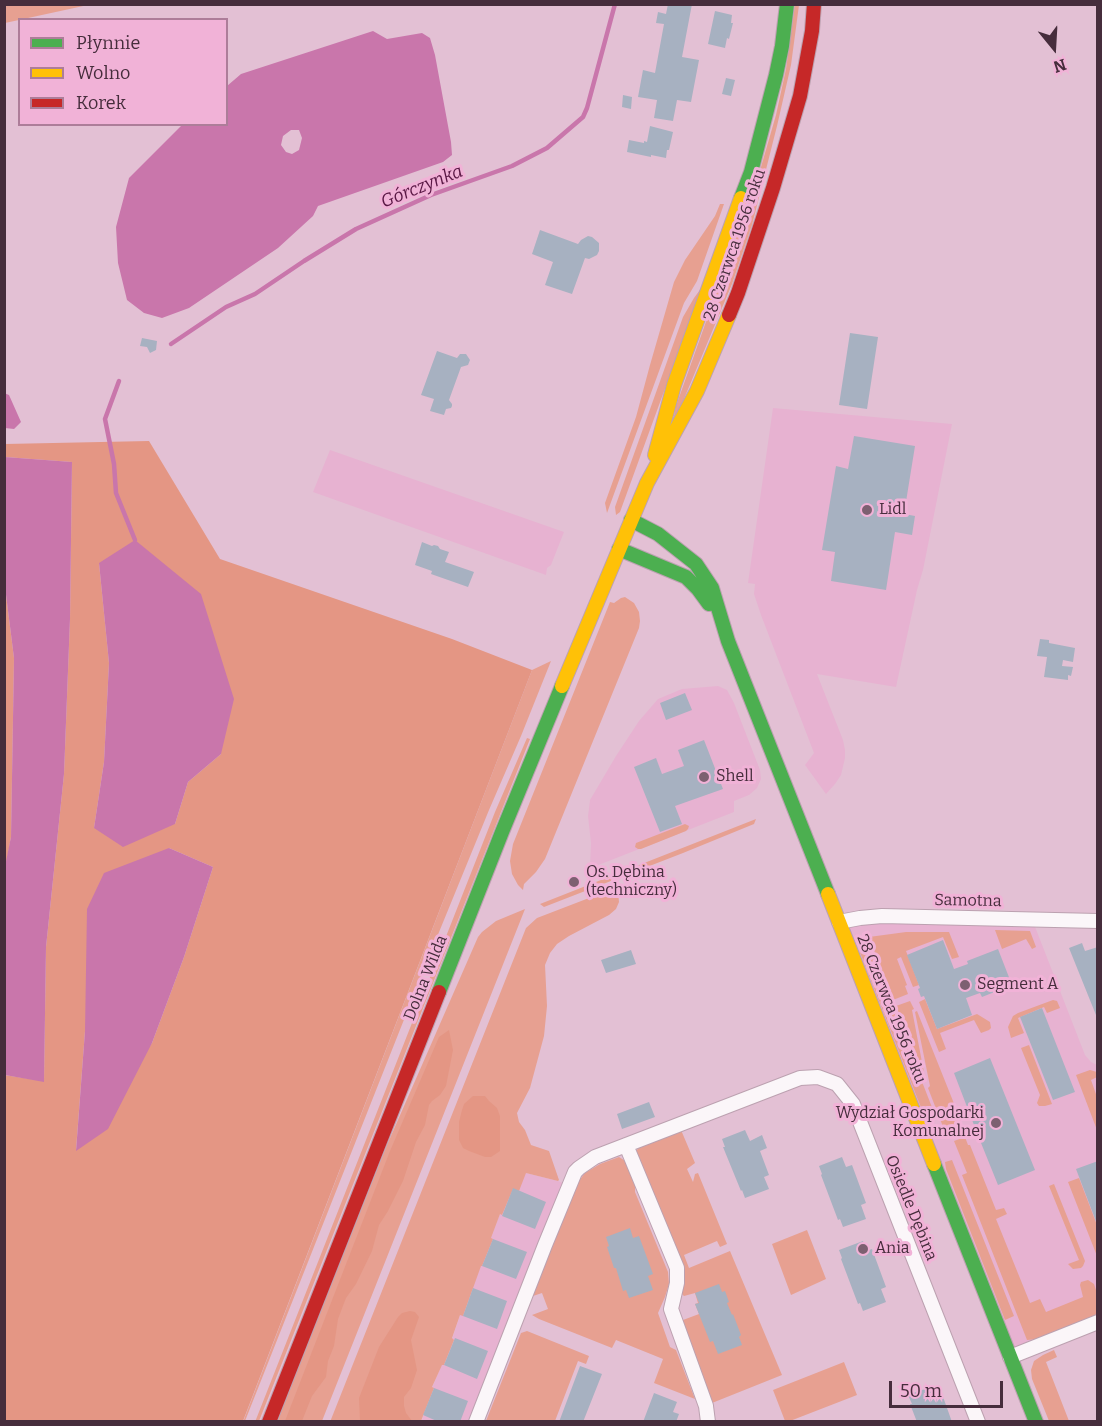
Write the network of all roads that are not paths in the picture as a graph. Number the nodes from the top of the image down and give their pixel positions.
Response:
1 (787, 4) edge
2 (814, 4) edge
3 (647, 483) junction
4 (631, 520) junction
5 (619, 549) junction
6 (728, 642) junction
7 (1098, 921) edge
8 (839, 922) junction
9 (626, 1145) junction
10 (1098, 1322) edge
11 (1010, 1357) junction
12 (268, 1422) edge
13 (476, 1422) edge
14 (708, 1422) edge
15 (978, 1422) edge
16 (1036, 1422) edge

1 - 3 main road, 28 Czerwca 1956 roku
2 - 3 main road, 28 Czerwca 1956 roku
3 - 4 main road, 28 Czerwca 1956 roku
4 - 5 main road, 28 Czerwca 1956 roku
4 - 6 main road, 28 Czerwca 1956 roku
5 - 6 main road, 28 Czerwca 1956 roku
5 - 12 main road, Dolna Wilda
6 - 8 main road, 28 Czerwca 1956 roku
7 - 8 street, Samotna
8 - 11 main road, 28 Czerwca 1956 roku
9 - 13 street, Osiedle Dębina
9 - 14 street
9 - 15 street, Osiedle Dębina
10 - 11 street
11 - 16 main road, 28 Czerwca 1956 roku

